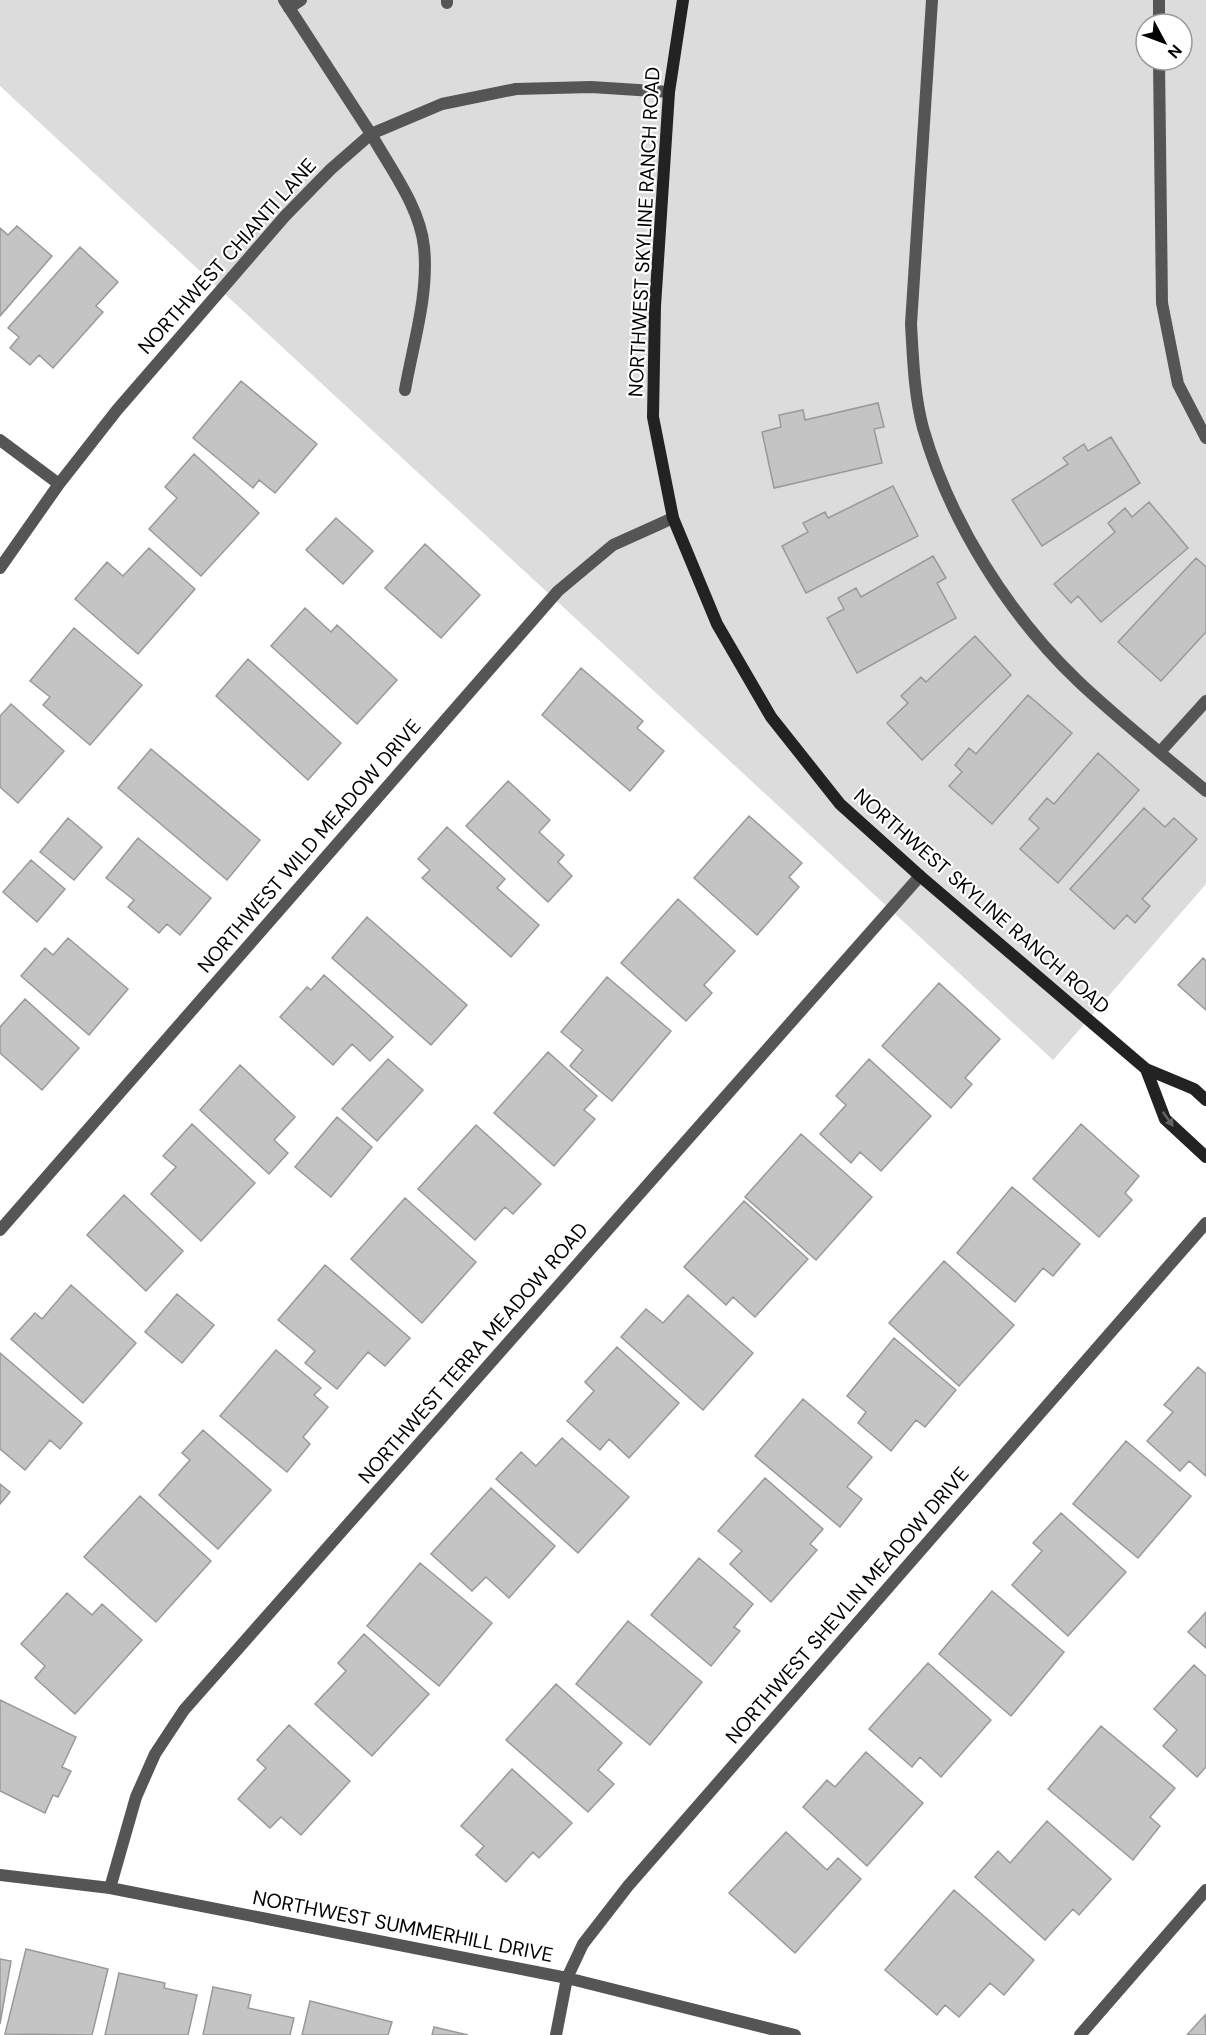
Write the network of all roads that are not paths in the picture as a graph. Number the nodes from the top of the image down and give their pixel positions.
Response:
1 (301, 0) edge
2 (683, 0) edge
3 (932, 0) edge
4 (286, 4) edge
5 (1159, 72) edge
6 (669, 92) junction
7 (371, 134) junction
8 (405, 390) dead end
9 (1206, 438) edge
10 (0, 440) edge
11 (58, 484) junction
12 (673, 518) junction
13 (0, 568) edge
14 (1206, 701) edge
15 (1161, 752) junction
16 (1206, 791) edge
17 (920, 876) junction
18 (1146, 1069) junction
19 (1206, 1100) edge
20 (1206, 1157) edge
21 (1206, 1223) edge
22 (0, 1230) edge
23 (0, 1875) edge
24 (110, 1888) junction
25 (1206, 1890) edge
26 (567, 1978) junction
27 (556, 2035) edge
28 (795, 2035) edge
29 (1080, 2035) edge

1 - 4 street
2 - 6 street, NORTHWEST SKYLINE RANCH ROAD
3 - 15 street
4 - 7 street
5 - 9 street
6 - 7 street, NORTHWEST CHIANTI LANE
6 - 12 street, NORTHWEST SKYLINE RANCH ROAD
7 - 8 street
7 - 11 street, NORTHWEST CHIANTI LANE
10 - 11 street
11 - 13 street, NORTHWEST CHIANTI LANE
12 - 17 street, NORTHWEST SKYLINE RANCH ROAD
12 - 22 street, NORTHWEST WILD MEADOW DRIVE
14 - 15 street
15 - 16 street
17 - 18 street, NORTHWEST SKYLINE RANCH ROAD
17 - 24 street, NORTHWEST TERRA MEADOW ROAD
18 - 19 street, NORTHWEST SKYLINE RANCH ROAD
18 -> 20 street, NORTHWEST SKYLINE RANCH ROAD
21 - 26 street, NORTHWEST SHEVLIN MEADOW DRIVE
23 - 24 street, NORTHWEST SUMMERHILL DRIVE
24 - 26 street, NORTHWEST SUMMERHILL DRIVE
25 - 29 street
26 - 27 street, NORTHWEST SHEVLIN MEADOW DRIVE
26 - 28 street, NORTHWEST SUMMERHILL DRIVE

